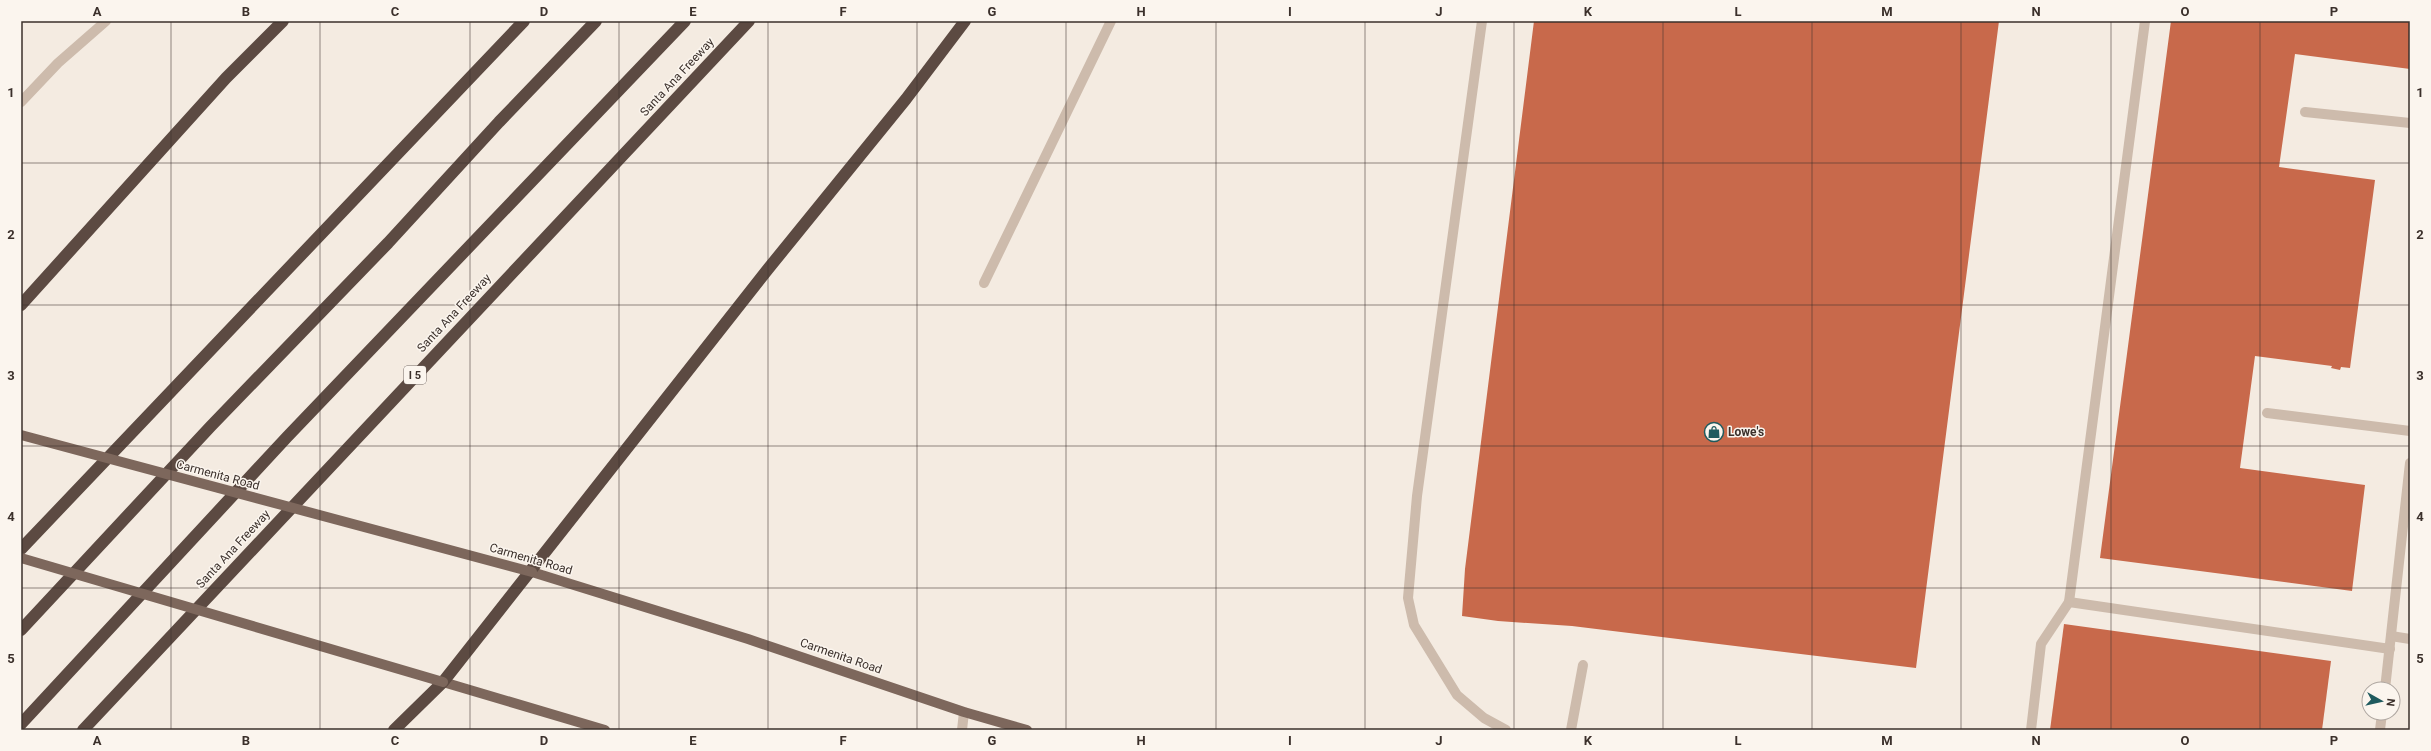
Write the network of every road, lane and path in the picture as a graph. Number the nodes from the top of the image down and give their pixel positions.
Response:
1 (106, 21) edge
2 (283, 21) edge
3 (524, 21) edge
4 (596, 21) edge
5 (685, 21) edge
6 (749, 21) edge
7 (965, 21) edge
8 (1111, 21) edge
9 (1482, 21) edge
10 (2144, 21) edge
11 (21, 102) edge
12 (2305, 112) dead end
13 (2410, 123) edge
14 (984, 283) dead end
15 (21, 305) edge
16 (2267, 413) dead end
17 (2410, 431) edge
18 (21, 435) edge
19 (2410, 463) edge
20 (21, 549) edge
21 (21, 558) edge
22 (532, 572) junction
23 (2069, 602) junction
24 (21, 630) edge
25 (2391, 636) junction
26 (2410, 639) edge
27 (2390, 649) junction
28 (1584, 665) dead end
29 (2386, 681) edge
30 (443, 682) junction
31 (964, 712) junction
32 (21, 724) edge
33 (83, 730) edge
34 (394, 730) edge
35 (605, 730) edge
36 (962, 730) edge
37 (1027, 730) edge
38 (1506, 730) edge
39 (1571, 730) edge
40 (2031, 730) edge

1 - 11 street
2 - 15 highway
3 - 20 highway
4 - 24 highway
5 - 32 highway
6 - 33 highway, Santa Ana Freeway / I 5
7 - 22 highway
8 - 14 street
9 - 38 street
10 - 23 street
12 - 13 street
16 - 17 street
18 - 22 main road, Carmenita Road, bridge
19 - 25 street
21 - 30 main road, bridge
22 - 30 highway
22 - 31 main road, Carmenita Road
23 - 27 street
23 - 40 street
25 - 26 street
25 - 27 street
27 - 29 street
28 - 39 street
30 - 34 highway
30 - 35 main road
31 - 36 street
31 - 37 main road, Carmenita Road

